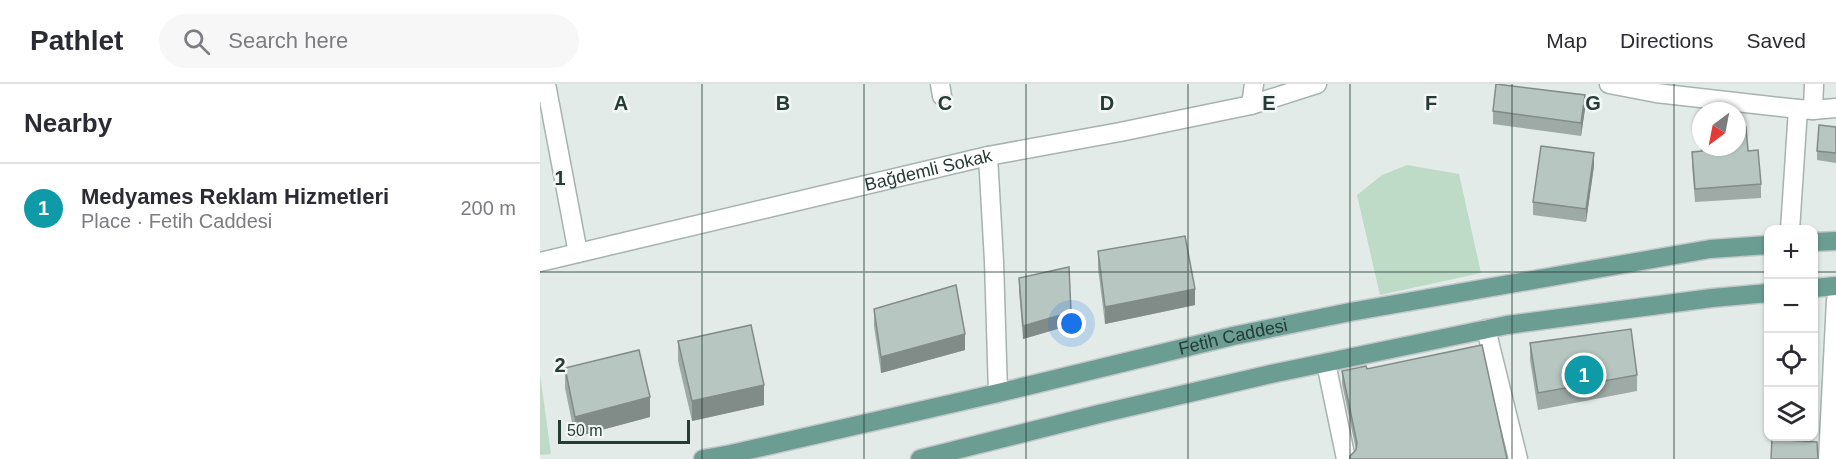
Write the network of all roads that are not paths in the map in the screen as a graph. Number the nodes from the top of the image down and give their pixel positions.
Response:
1 (546, 84) edge
2 (1254, 84) edge
3 (1317, 84) edge
4 (1610, 84) edge
5 (1814, 84) edge
6 (1697, 91) edge
7 (1251, 105) junction
8 (1836, 108) edge
9 (1806, 110) junction
10 (988, 156) junction
11 (1791, 225) edge
12 (1836, 241) edge
13 (1818, 242) edge
14 (1764, 245) edge
15 (578, 253) junction
16 (540, 262) edge
17 (1836, 286) edge
18 (1818, 288) edge
19 (1764, 293) edge
20 (1836, 300) edge
21 (1486, 329) junction
22 (1326, 363) junction
23 (998, 393) junction
24 (703, 459) edge
25 (920, 459) edge
26 (1346, 459) edge
27 (1518, 459) edge
28 (1828, 459) edge

1 - 15 street
2 - 7 street
3 - 7 street, Bağdemli Sokak
4 - 6 street
5 - 9 street
6 - 9 street
7 - 10 street, Bağdemli Sokak
8 - 9 street
9 - 11 street
10 - 15 street, Bağdemli Sokak
10 - 23 street
12 - 13 main road
14 - 23 main road, Fetih Caddesi
15 - 16 street, Bağdemli Sokak
17 - 18 main road
19 - 21 main road
20 - 28 street
21 - 22 main road
21 - 27 street
22 - 25 main road
22 - 26 street
23 - 24 main road, Fetih Caddesi

